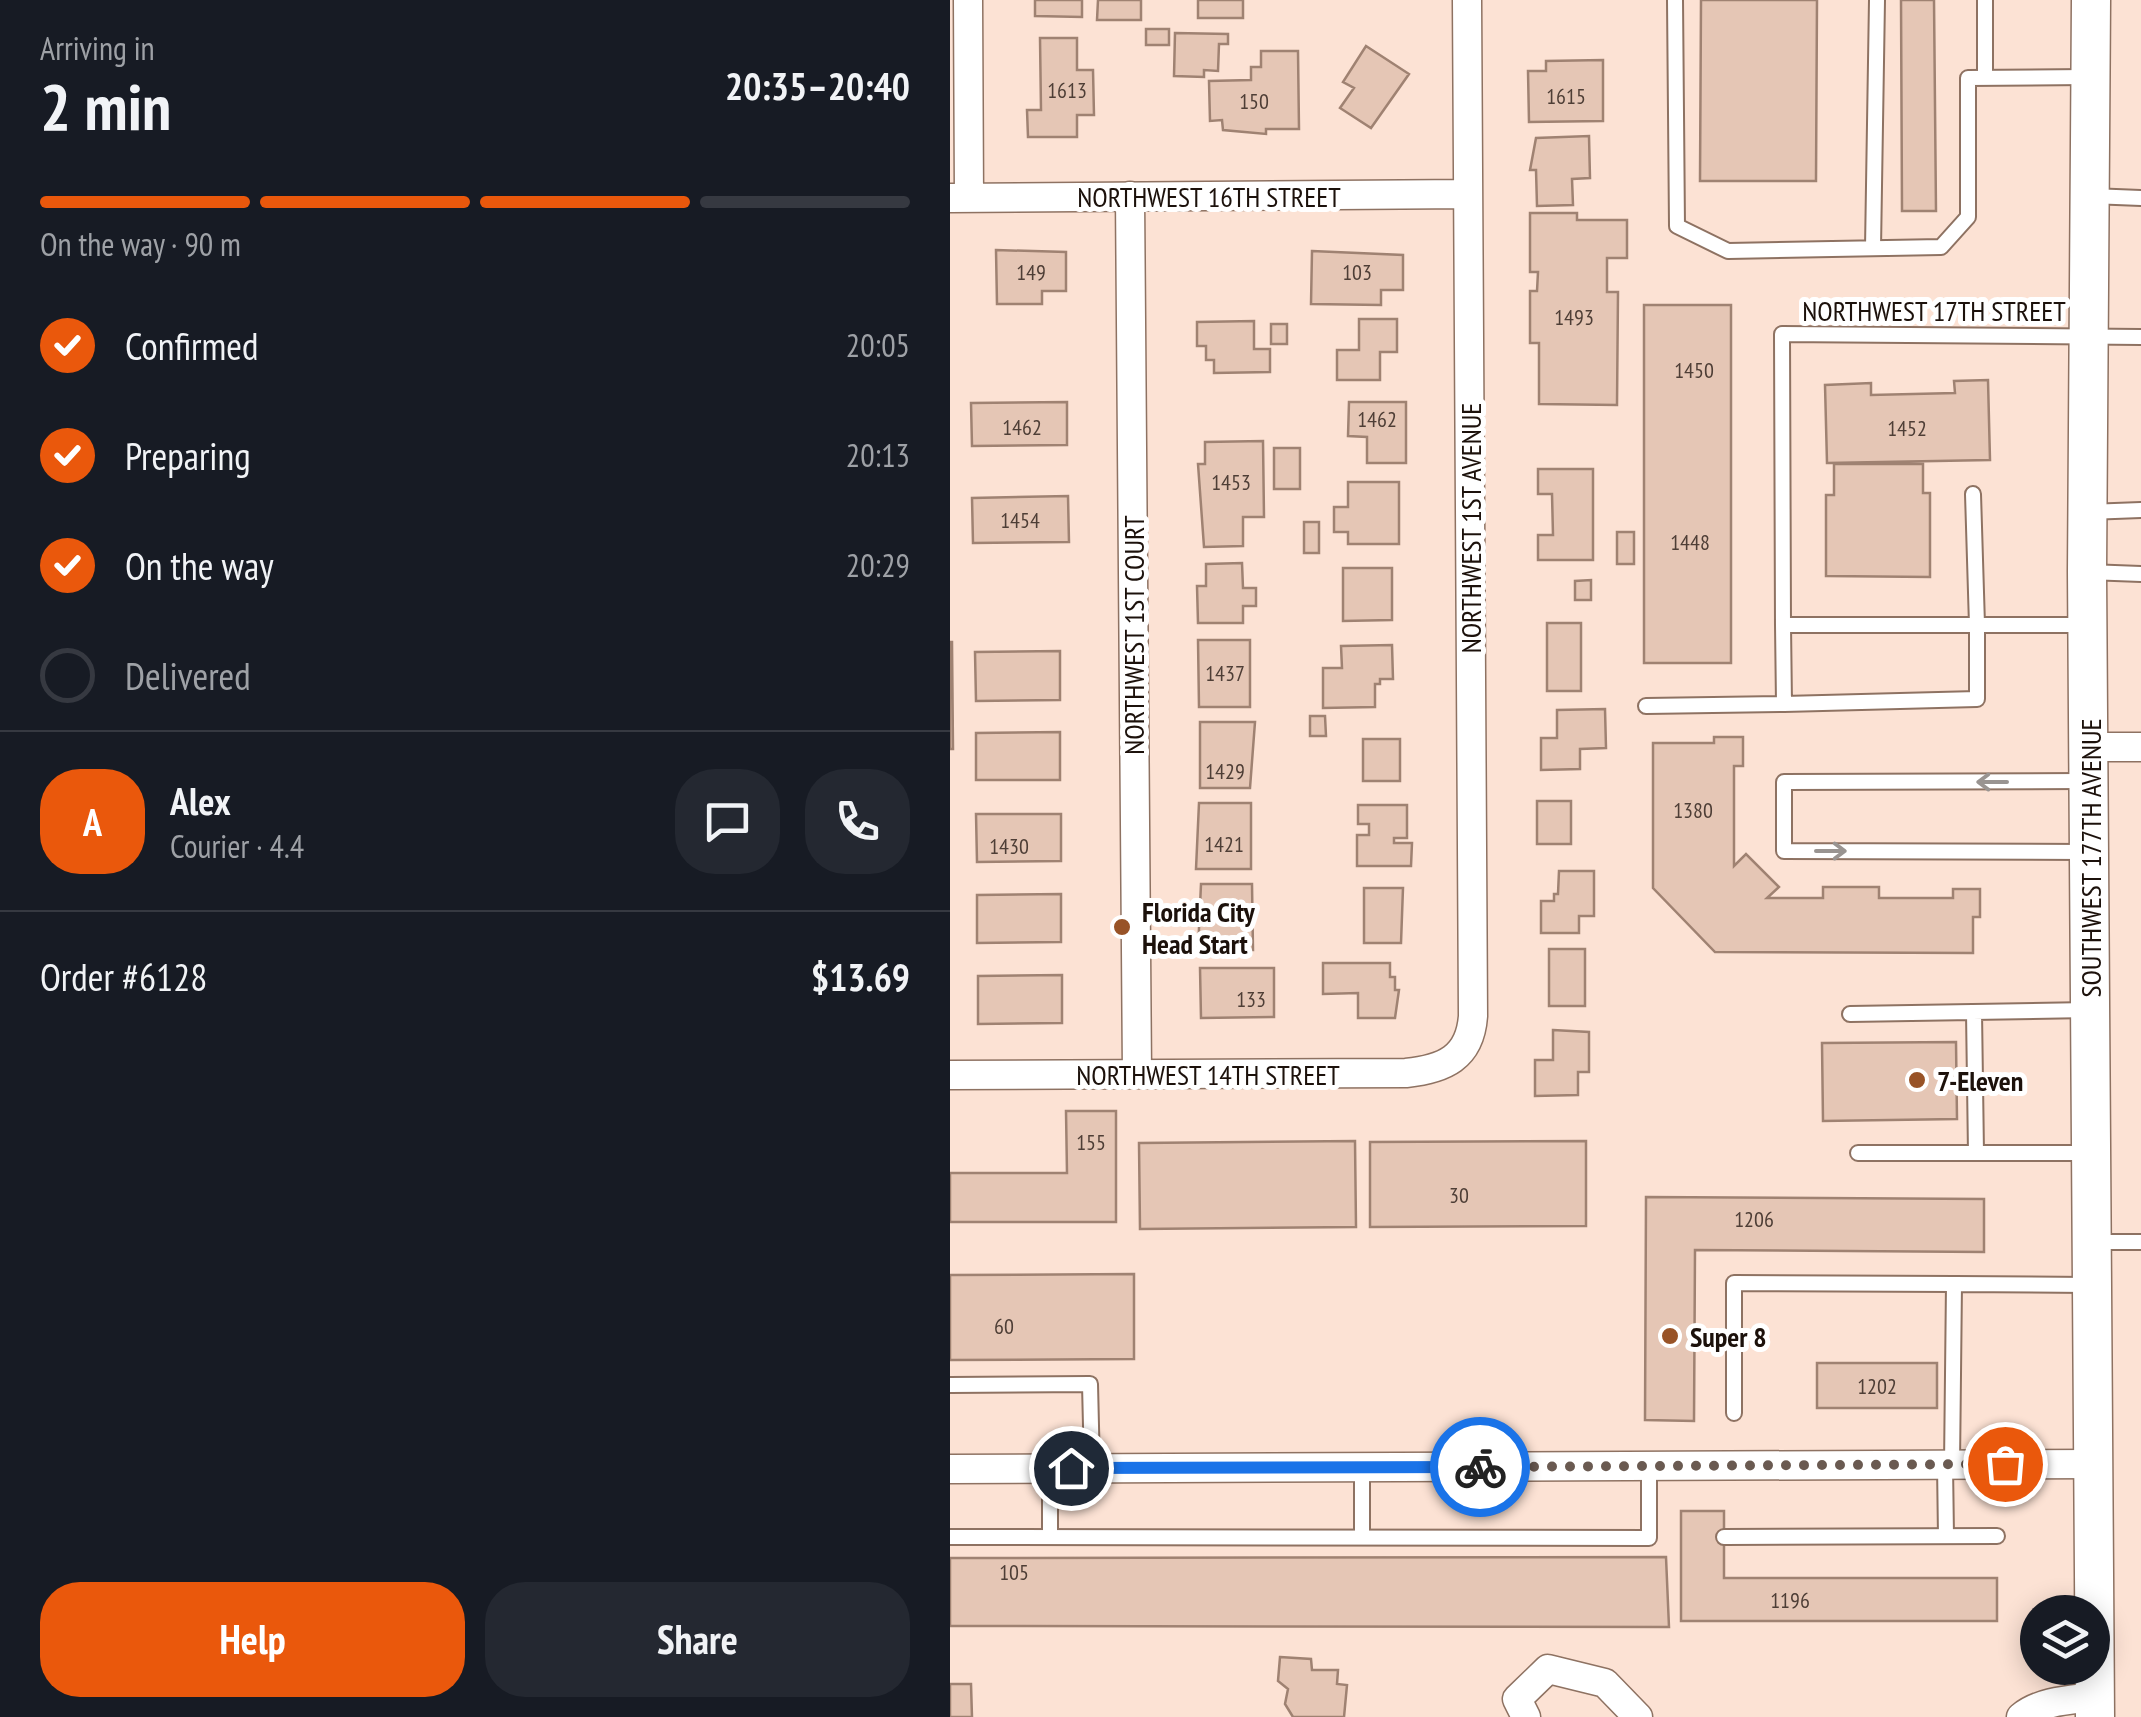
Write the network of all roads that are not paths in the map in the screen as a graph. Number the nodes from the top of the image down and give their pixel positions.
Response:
1 (968, 0) edge
2 (1467, 0) edge
3 (1675, 0) edge
4 (1877, 0) edge
5 (1984, 0) edge
6 (2091, 0) edge
7 (2091, 77) junction
8 (1985, 78) junction
9 (1468, 194) junction
10 (1130, 196) junction
11 (2090, 196) junction
12 (959, 198) edge
13 (2141, 198) edge
14 (1873, 248) junction
15 (2087, 336) junction
16 (2141, 337) edge
17 (1973, 494) dead end
18 (2141, 510) edge
19 (2087, 512) junction
20 (2087, 572) junction
21 (2141, 574) edge
22 (2088, 624) junction
23 (1784, 625) junction
24 (1977, 625) junction
25 (1784, 704) junction
26 (1646, 706) dead end
27 (2141, 746) edge
28 (2090, 764) junction
29 (2090, 852) junction
30 (2091, 1010) junction
31 (1974, 1012) junction
32 (1850, 1014) dead end
33 (1461, 1054) joint
34 (1136, 1074) junction
35 (950, 1075) edge
36 (1858, 1153) dead end
37 (1976, 1153) junction
38 (2092, 1153) junction
39 (2092, 1242) junction
40 (2141, 1242) edge
41 (1954, 1284) junction
42 (2093, 1285) junction
43 (950, 1385) edge
44 (1734, 1413) dead end
45 (2094, 1464) junction
46 (1949, 1465) junction
47 (1649, 1466) junction
48 (1362, 1467) junction
49 (1092, 1468) junction
50 (950, 1469) edge
51 (1050, 1469) junction
52 (1050, 1536) junction
53 (1362, 1536) junction
54 (1946, 1536) junction
55 (1996, 1536) dead end
56 (950, 1538) edge
57 (1724, 1538) dead end
58 (2095, 1707) edge
59 (1526, 1717) edge
60 (1638, 1717) edge
61 (2021, 1717) edge

1 - 12 street
2 - 9 street, NORTHWEST 1ST AVENUE
3 - 14 lane
4 - 14 lane
5 - 8 lane
6 - 7 main road, SOUTHWEST 177TH AVENUE
7 - 8 lane
7 - 11 main road, SOUTHWEST 177TH AVENUE
8 - 14 lane
9 - 10 street, NORTHWEST 16TH STREET
9 - 33 street, NORTHWEST 1ST AVENUE
10 - 12 street, NORTHWEST 16TH STREET
10 - 34 street, NORTHWEST 1ST COURT
11 - 13 lane
11 - 15 main road, SOUTHWEST 177TH AVENUE
15 - 16 lane, NORTHWEST 17TH STREET
15 - 19 main road, SOUTHWEST 177TH AVENUE
15 - 23 lane, NORTHWEST 17TH STREET
17 - 24 lane
18 - 19 lane
19 - 20 main road, SOUTHWEST 177TH AVENUE
20 - 21 lane
20 - 22 main road, SOUTHWEST 177TH AVENUE
22 - 24 lane
22 - 28 main road, SOUTHWEST 177TH AVENUE
23 - 24 lane
23 - 25 lane
24 - 25 lane
25 - 26 lane
27 - 28 street
28 - 29 main road, SOUTHWEST 177TH AVENUE
28 -> 29 lane
29 - 30 main road, SOUTHWEST 177TH AVENUE
30 - 31 lane
30 - 38 main road, SOUTHWEST 177TH AVENUE
31 - 32 lane
31 - 37 lane
33 - 34 street, NORTHWEST 14TH STREET
34 - 35 street, NORTHWEST 14TH STREET
36 - 37 lane
37 - 38 lane
38 - 39 main road, SOUTHWEST 177TH AVENUE
39 - 40 lane
39 - 42 main road, SOUTHWEST 177TH AVENUE
41 - 42 lane
41 - 44 lane
41 - 46 lane
42 - 45 main road, SOUTHWEST 177TH AVENUE
43 - 49 lane
45 - 46 street
45 - 58 main road, SOUTHWEST 177TH AVENUE
46 - 47 street
46 - 54 lane
47 - 48 street
47 - 53 lane
48 - 49 street
48 - 53 lane
49 - 51 street
50 - 51 street
51 - 52 lane
52 - 53 lane
52 - 56 lane
54 - 55 lane
54 - 57 lane
58 - 61 street
59 - 60 street

